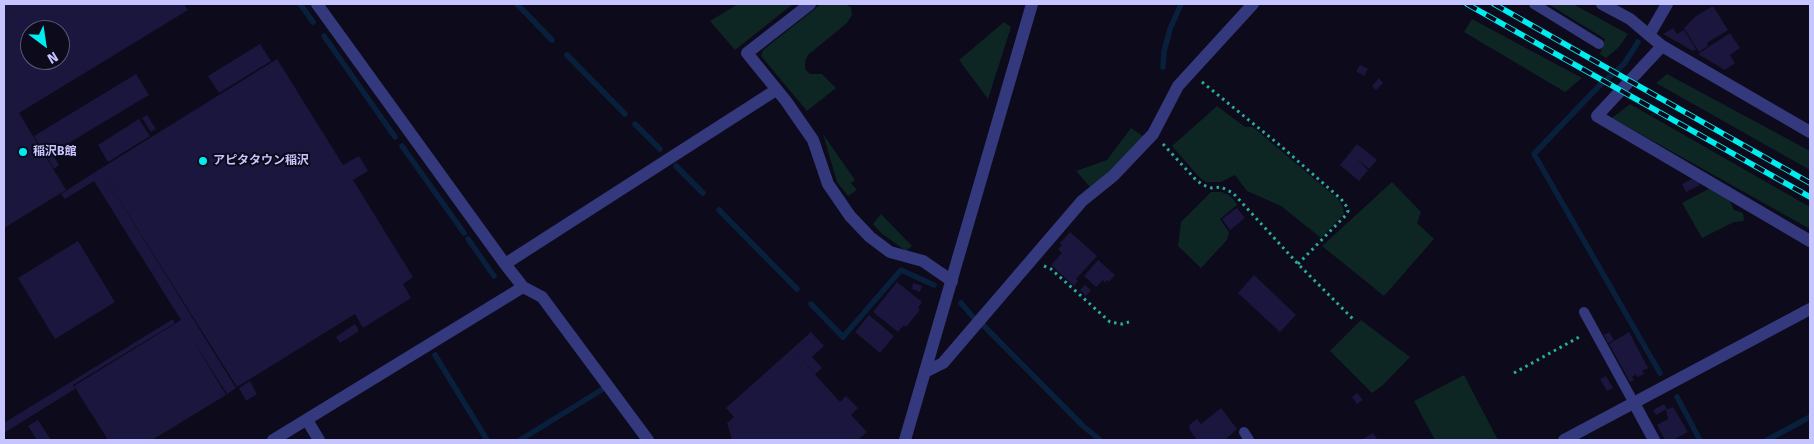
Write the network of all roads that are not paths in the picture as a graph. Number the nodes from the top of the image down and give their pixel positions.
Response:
1 (317, 4) edge
2 (810, 4) edge
3 (1032, 4) edge
4 (1253, 4) edge
5 (1534, 4) edge
6 (1602, 4) edge
7 (1667, 4) edge
8 (1649, 35) junction
9 (1599, 44) dead end
10 (1662, 46) junction
11 (776, 90) junction
12 (1810, 132) edge
13 (1810, 241) edge
14 (505, 264) junction
15 (952, 281) junction
16 (523, 288) junction
17 (1810, 309) edge
18 (1584, 312) dead end
19 (925, 372) junction
20 (1634, 403) junction
21 (307, 420) junction
22 (273, 440) edge
23 (319, 440) edge
24 (648, 440) edge
25 (905, 440) edge
26 (1564, 440) edge
27 (1654, 440) edge

1 - 14 street
2 - 11 street
3 - 15 street
4 - 19 street
5 - 9 lane
6 - 8 street
7 - 8 street
8 - 10 street
10 - 12 street
10 - 13 street
11 - 14 street
11 - 15 street
14 - 16 street
15 - 19 street
16 - 21 street
16 - 24 street
17 - 20 street
18 - 20 lane
19 - 25 street
20 - 26 street
20 - 27 street
21 - 22 street
21 - 23 street

